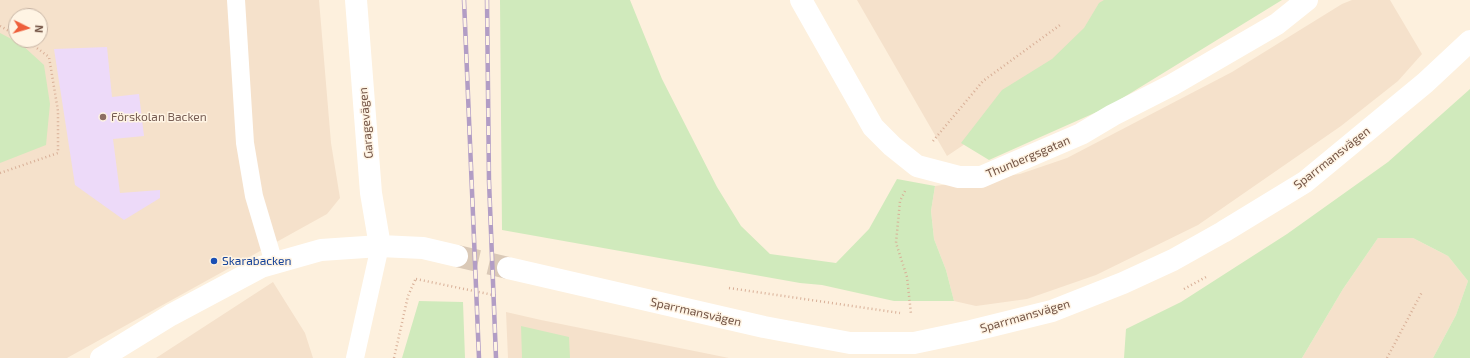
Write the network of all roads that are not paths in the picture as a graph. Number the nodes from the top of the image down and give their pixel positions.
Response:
1 (236, 0) edge
2 (356, 0) edge
3 (801, 0) edge
4 (1307, 0) edge
5 (1470, 41) edge
6 (380, 246) junction
7 (457, 256) tunnel mouth
8 (274, 263) junction
9 (508, 268) tunnel mouth
10 (848, 350) edge
11 (101, 358) edge
12 (355, 358) edge

1 - 8 lane
2 - 6 street, Garagevägen
3 - 4 street, Thunbergsgatan
5 - 10 street, Sparrmansvägen
6 - 7 street
6 - 8 street
6 - 12 lane
8 - 11 street
9 - 10 street, Sparrmansvägen

